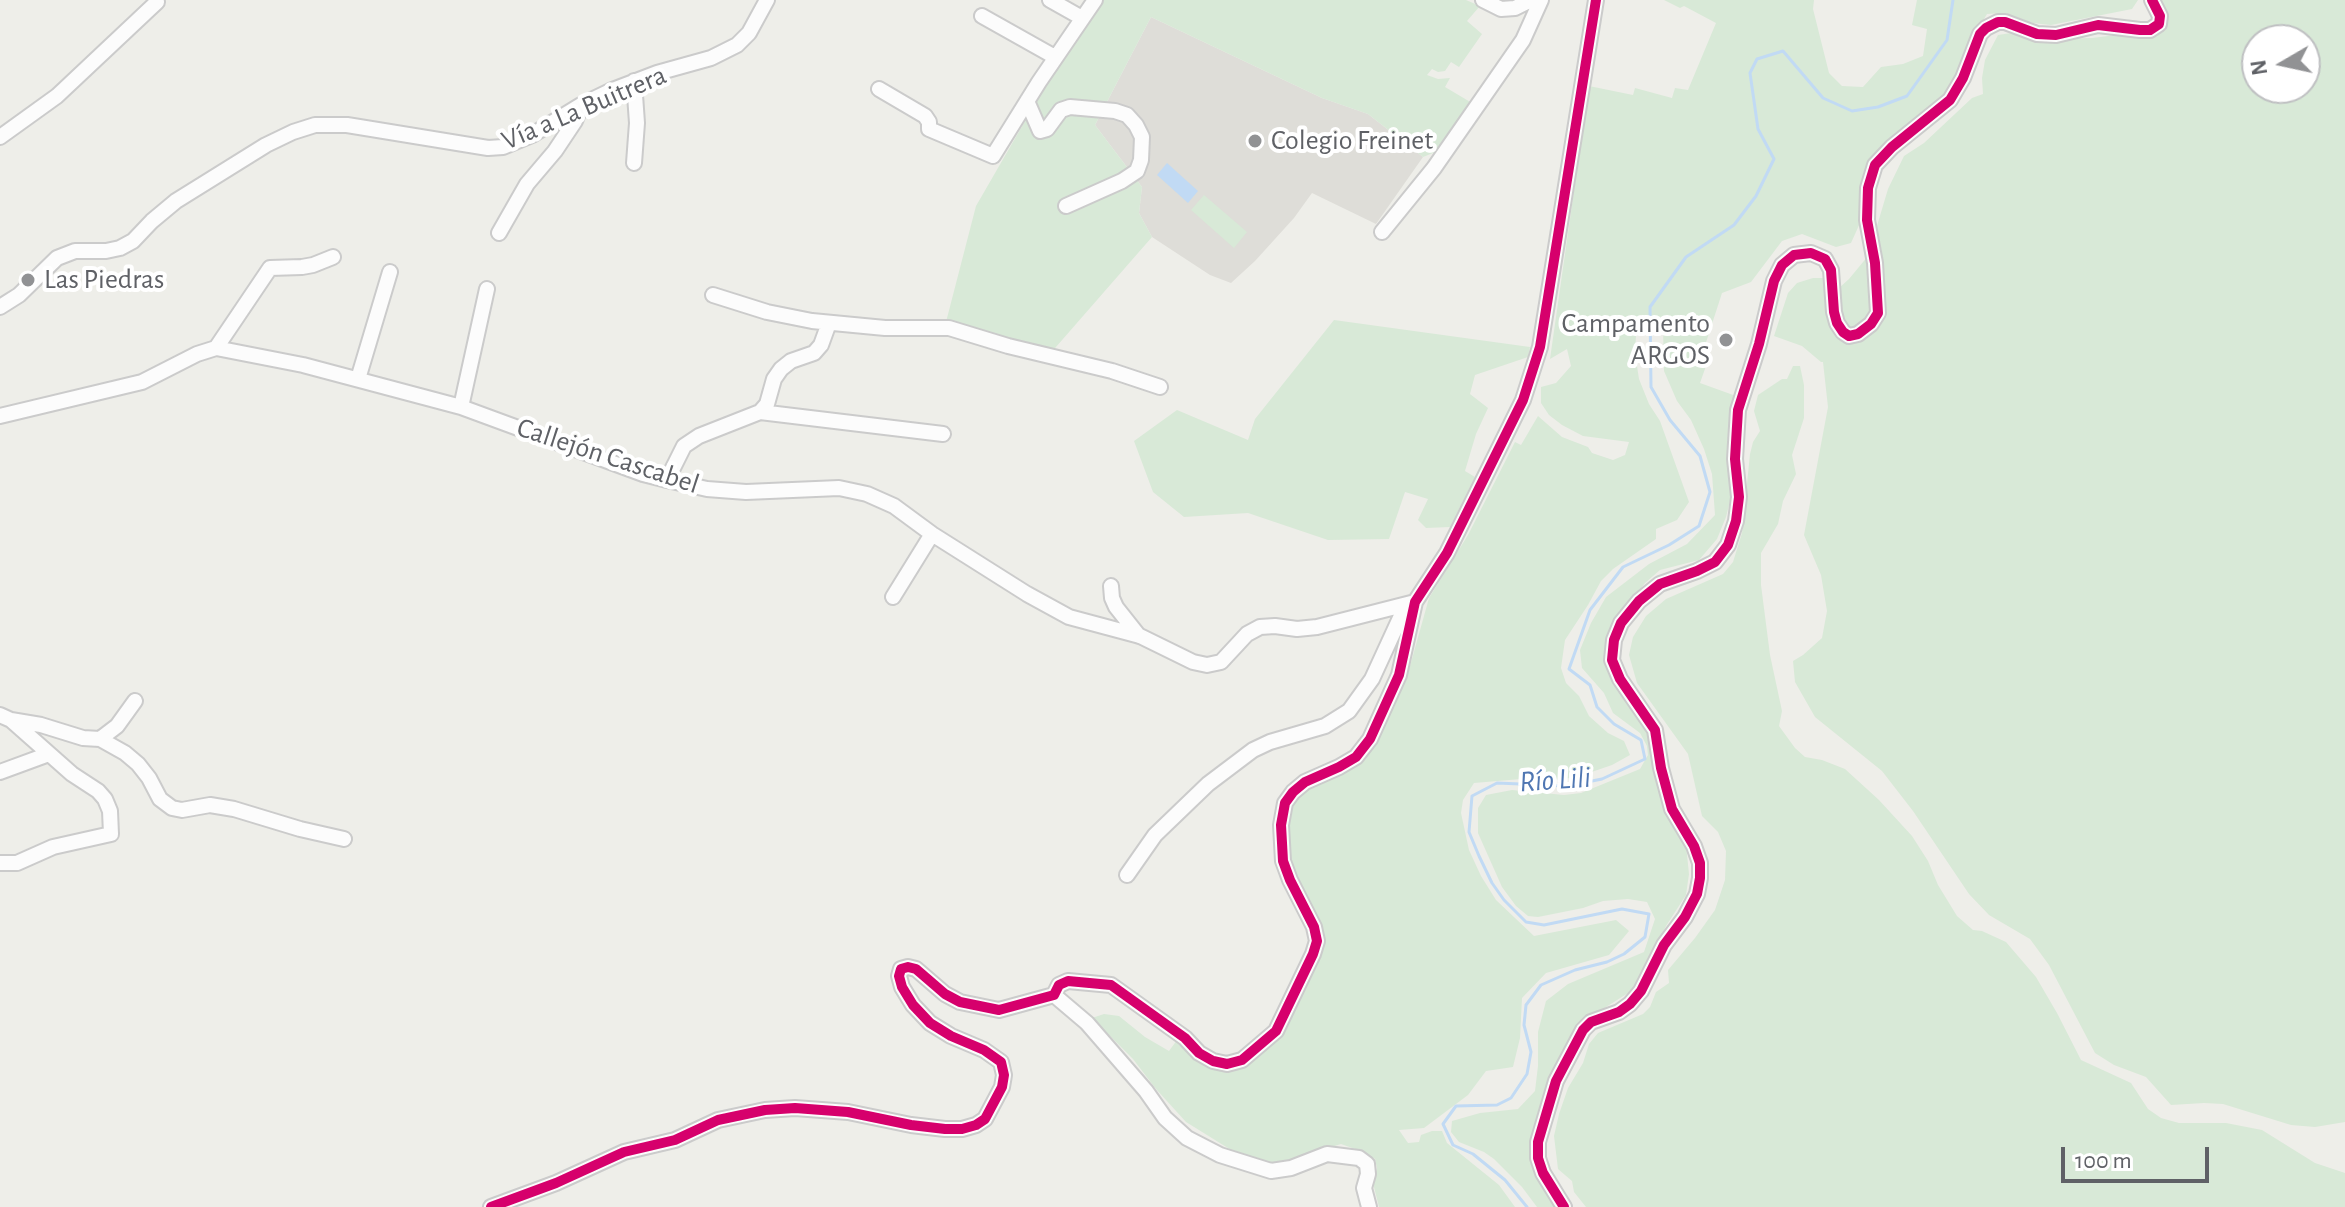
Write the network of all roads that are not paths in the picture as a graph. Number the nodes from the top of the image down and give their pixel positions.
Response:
1 (767, 0) edge
2 (1050, 0) edge
3 (1095, 0) edge
4 (1483, 0) edge
5 (1531, 0) edge
6 (1541, 0) edge
7 (1596, 0) edge
8 (2152, 0) edge
9 (157, 2) edge
10 (982, 16) dead end
11 (1082, 18) junction
12 (1055, 57) junction
13 (634, 81) junction
14 (879, 89) dead end
15 (1027, 101) junction
16 (581, 105) junction
17 (0, 137) edge
18 (634, 163) dead end
19 (1066, 206) dead end
20 (1382, 232) dead end
21 (499, 233) dead end
22 (333, 257) dead end
23 (390, 272) dead end
24 (487, 289) dead end
25 (713, 295) dead end
26 (0, 307) edge
27 (829, 323) junction
28 (216, 348) junction
29 (358, 379) junction
30 (1160, 387) dead end
31 (461, 407) junction
32 (760, 412) junction
33 (0, 416) edge
34 (943, 434) dead end
35 (667, 480) junction
36 (932, 534) junction
37 (1111, 586) dead end
38 (893, 597) dead end
39 (1410, 603) junction
40 (1140, 636) junction
41 (135, 701) dead end
42 (6, 718) edge
43 (100, 739) junction
44 (49, 754) junction
45 (0, 772) edge
46 (344, 839) dead end
47 (0, 863) edge
48 (1127, 875) dead end
49 (1054, 995) junction
50 (491, 1207) edge
51 (1369, 1207) edge
52 (1564, 1207) edge

1 - 13 street, Vía a La Buitrera
2 - 11 street
3 - 11 street
4 - 5 street
6 - 20 street
7 - 39 street
8 - 52 street
9 - 17 street
10 - 12 street
11 - 12 street
12 - 15 street
13 - 16 street, Vía a La Buitrera
13 - 18 street
14 - 15 street
15 - 19 street
16 - 21 street
16 - 26 street, Vía a La Buitrera
22 - 28 street
23 - 29 street
24 - 31 street
25 - 27 street
27 - 30 street
27 - 32 street
28 - 29 street, Callejón Cascabel
28 - 33 street
29 - 31 street, Callejón Cascabel
31 - 35 street, Callejón Cascabel
32 - 34 street
32 - 35 street
35 - 36 street, Callejón Cascabel
36 - 38 street
36 - 40 street, Callejón Cascabel
37 - 40 street
39 - 40 street, Callejón Cascabel
39 - 48 street
39 - 49 street
41 - 43 street
42 - 43 street
42 - 44 street
43 - 46 street
44 - 45 street
44 - 47 street
49 - 50 street
49 - 51 street

